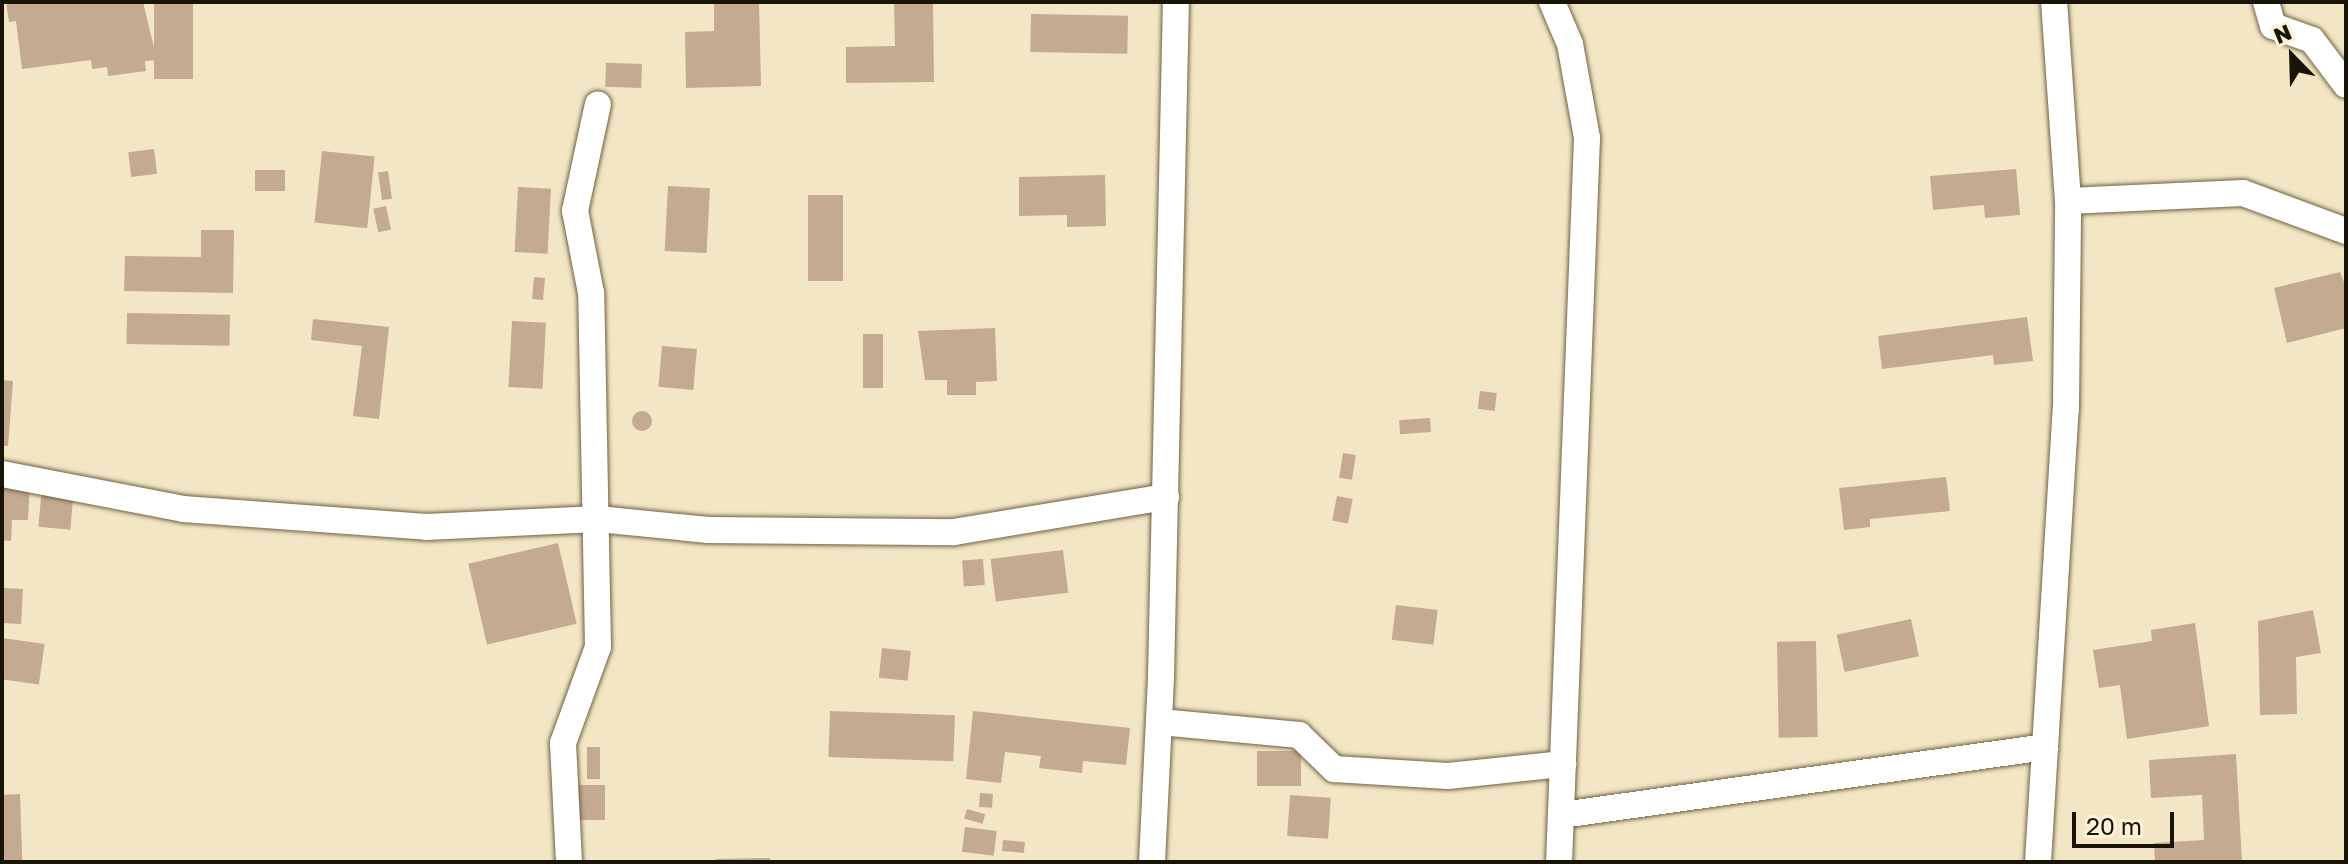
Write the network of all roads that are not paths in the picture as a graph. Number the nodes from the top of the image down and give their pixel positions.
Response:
1 (1176, 2) edge
2 (1552, 2) edge
3 (2054, 2) edge
4 (2266, 2) edge
5 (2346, 85) edge
6 (598, 104) dead end
7 (2068, 201) junction
8 (2346, 231) edge
9 (2, 474) edge
10 (1166, 497) junction
11 (598, 519) junction
12 (1160, 722) junction
13 (2045, 747) junction
14 (1563, 764) junction
15 (1562, 815) junction
16 (569, 862) edge
17 (1152, 862) edge
18 (1559, 862) edge
19 (2038, 862) edge

1 - 10 street
2 - 14 street
3 - 7 street
4 - 5 street
6 - 11 street
7 - 8 street
7 - 13 street
9 - 11 street
10 - 11 street
10 - 12 street
11 - 16 street
12 - 14 street
12 - 17 street
13 - 15 street
13 - 19 street
14 - 15 street
15 - 18 street

